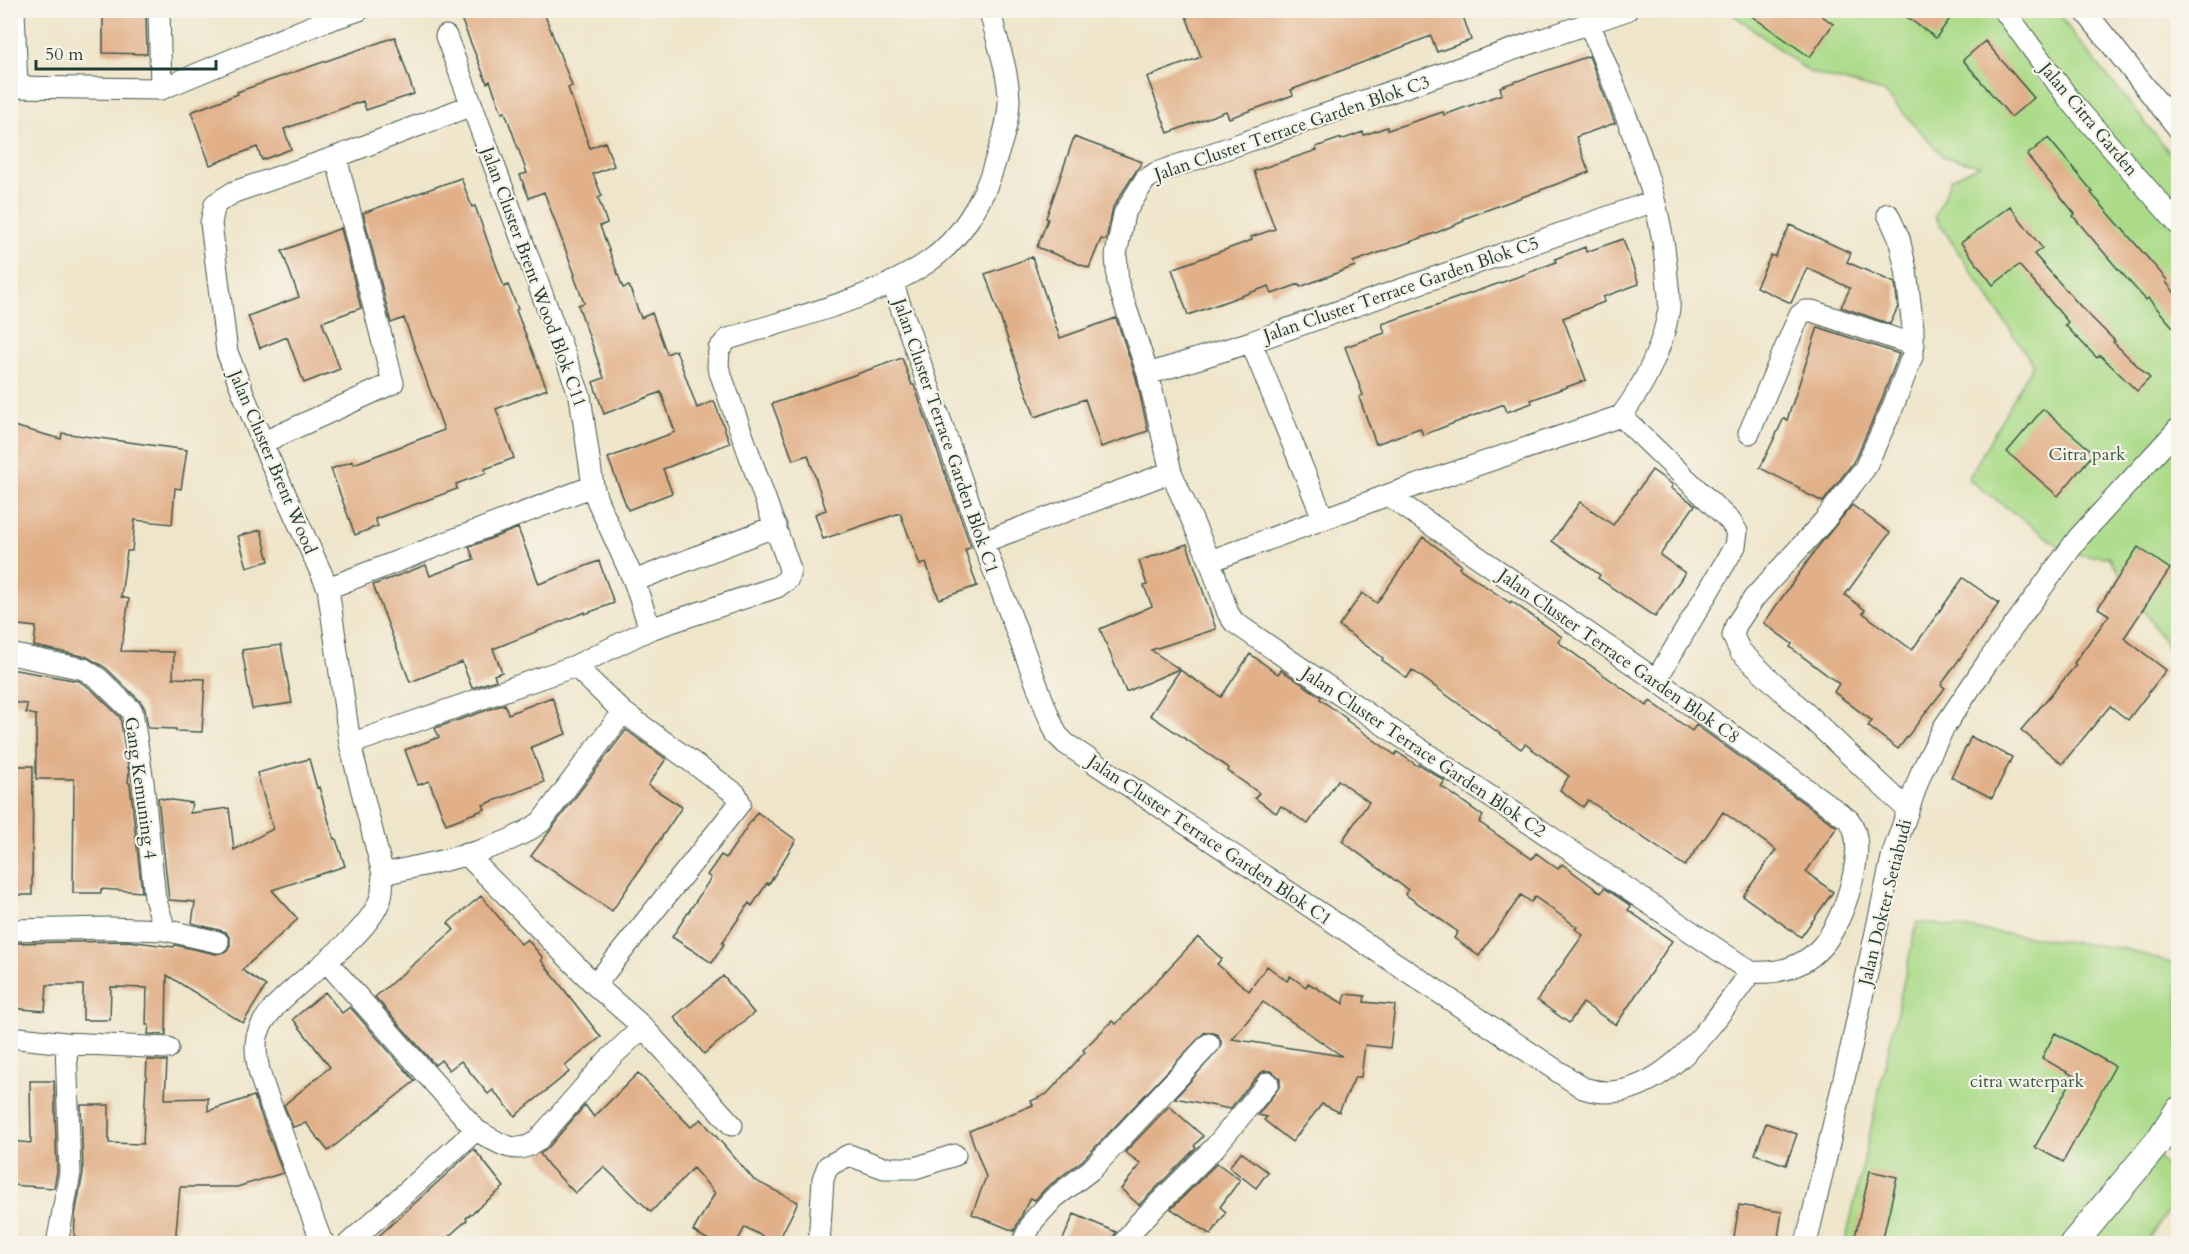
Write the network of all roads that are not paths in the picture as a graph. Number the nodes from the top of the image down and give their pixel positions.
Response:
1 (14, 10) edge
2 (159, 10) edge
3 (359, 10) edge
4 (1627, 10) edge
5 (2004, 10) edge
6 (2084, 10) edge
7 (991, 11) edge
8 (320, 17) edge
9 (1590, 25) junction
10 (446, 36) dead end
11 (14, 87) edge
12 (161, 89) junction
13 (472, 105) junction
14 (2178, 128) edge
15 (336, 158) junction
16 (1654, 201) junction
17 (1888, 214) dead end
18 (2178, 224) edge
19 (892, 282) junction
20 (1251, 342) junction
21 (1914, 345) junction
22 (1148, 374) junction
23 (1621, 416) junction
24 (2178, 429) edge
25 (1749, 433) dead end
26 (262, 443) junction
27 (1171, 472) junction
28 (593, 486) junction
29 (1388, 495) junction
30 (1323, 518) junction
31 (776, 526) junction
32 (982, 542) junction
33 (1210, 561) junction
34 (634, 581) junction
35 (328, 588) junction
36 (650, 629) junction
37 (10, 654) edge
38 (575, 666) junction
39 (1656, 680) junction
40 (623, 712) junction
41 (350, 744) junction
42 (1907, 809) junction
43 (466, 854) junction
44 (382, 874) junction
45 (10, 930) edge
46 (165, 930) junction
47 (218, 942) dead end
48 (327, 962) junction
49 (1750, 972) junction
50 (595, 985) junction
51 (643, 1027) junction
52 (10, 1037) edge
53 (66, 1043) junction
54 (1209, 1044) dead end
55 (168, 1048) dead end
56 (1268, 1083) dead end
57 (2178, 1111) edge
58 (732, 1125) dead end
59 (476, 1130) junction
60 (955, 1155) dead end
61 (323, 1242) edge
62 (57, 1244) edge
63 (348, 1244) edge
64 (819, 1244) edge
65 (1022, 1244) edge
66 (1123, 1244) edge
67 (1806, 1244) edge
68 (2073, 1244) edge

1 - 11 street
2 - 12 street
3 - 8 street
4 - 9 street, Jalan Cluster Terrace Garden Blok C3
5 - 18 street, Jalan Citra Garden
6 - 14 street
7 - 19 street
8 - 12 street
9 - 16 street
9 - 22 street, Jalan Cluster Terrace Garden Blok C3
10 - 13 street
11 - 12 street
13 - 15 street, Jalan Cluster Brent Wood
13 - 28 street, Jalan Cluster Brent Wood Blok C11
15 - 26 street
15 - 26 street, Jalan Cluster Brent Wood
16 - 20 street, Jalan Cluster Terrace Garden Blok C5
16 - 23 street
17 - 21 street
19 - 31 street
19 - 32 street, Jalan Cluster Terrace Garden Blok C1
20 - 22 street, Jalan Cluster Terrace Garden Blok C5
20 - 30 street
21 - 25 street
21 - 42 street
22 - 27 street, Jalan Cluster Terrace Garden Blok C3
23 - 29 street
23 - 39 street
24 - 42 street, Jalan Dokter Setiabudi
26 - 35 street, Jalan Cluster Brent Wood
27 - 32 street
27 - 33 street, Jalan Cluster Terrace Garden Blok C2
28 - 34 street
28 - 35 street
29 - 30 street
29 - 39 street, Jalan Cluster Terrace Garden Blok C8
30 - 33 street
31 - 34 street
31 - 36 street
32 - 49 street, Jalan Cluster Terrace Garden Blok C1
33 - 49 street, Jalan Cluster Terrace Garden Blok C2
34 - 36 street
35 - 41 street, Jalan Cluster Brent Wood
36 - 38 street
37 - 46 street, Gang Kemuning 4
38 - 40 street
38 - 41 street
39 - 49 street, Jalan Cluster Terrace Garden Blok C8
40 - 43 street
40 - 50 street
41 - 44 street, Jalan Cluster Brent Wood
42 - 67 street, Jalan Dokter Setiabudi
43 - 44 street
43 - 50 street
44 - 48 street
45 - 46 street
46 - 47 street
48 - 59 street
48 - 61 street
50 - 51 street
51 - 58 street
51 - 59 street
52 - 53 street
53 - 55 street
53 - 62 street
54 - 65 street
56 - 66 street
57 - 68 street
59 - 63 street
60 - 64 street

